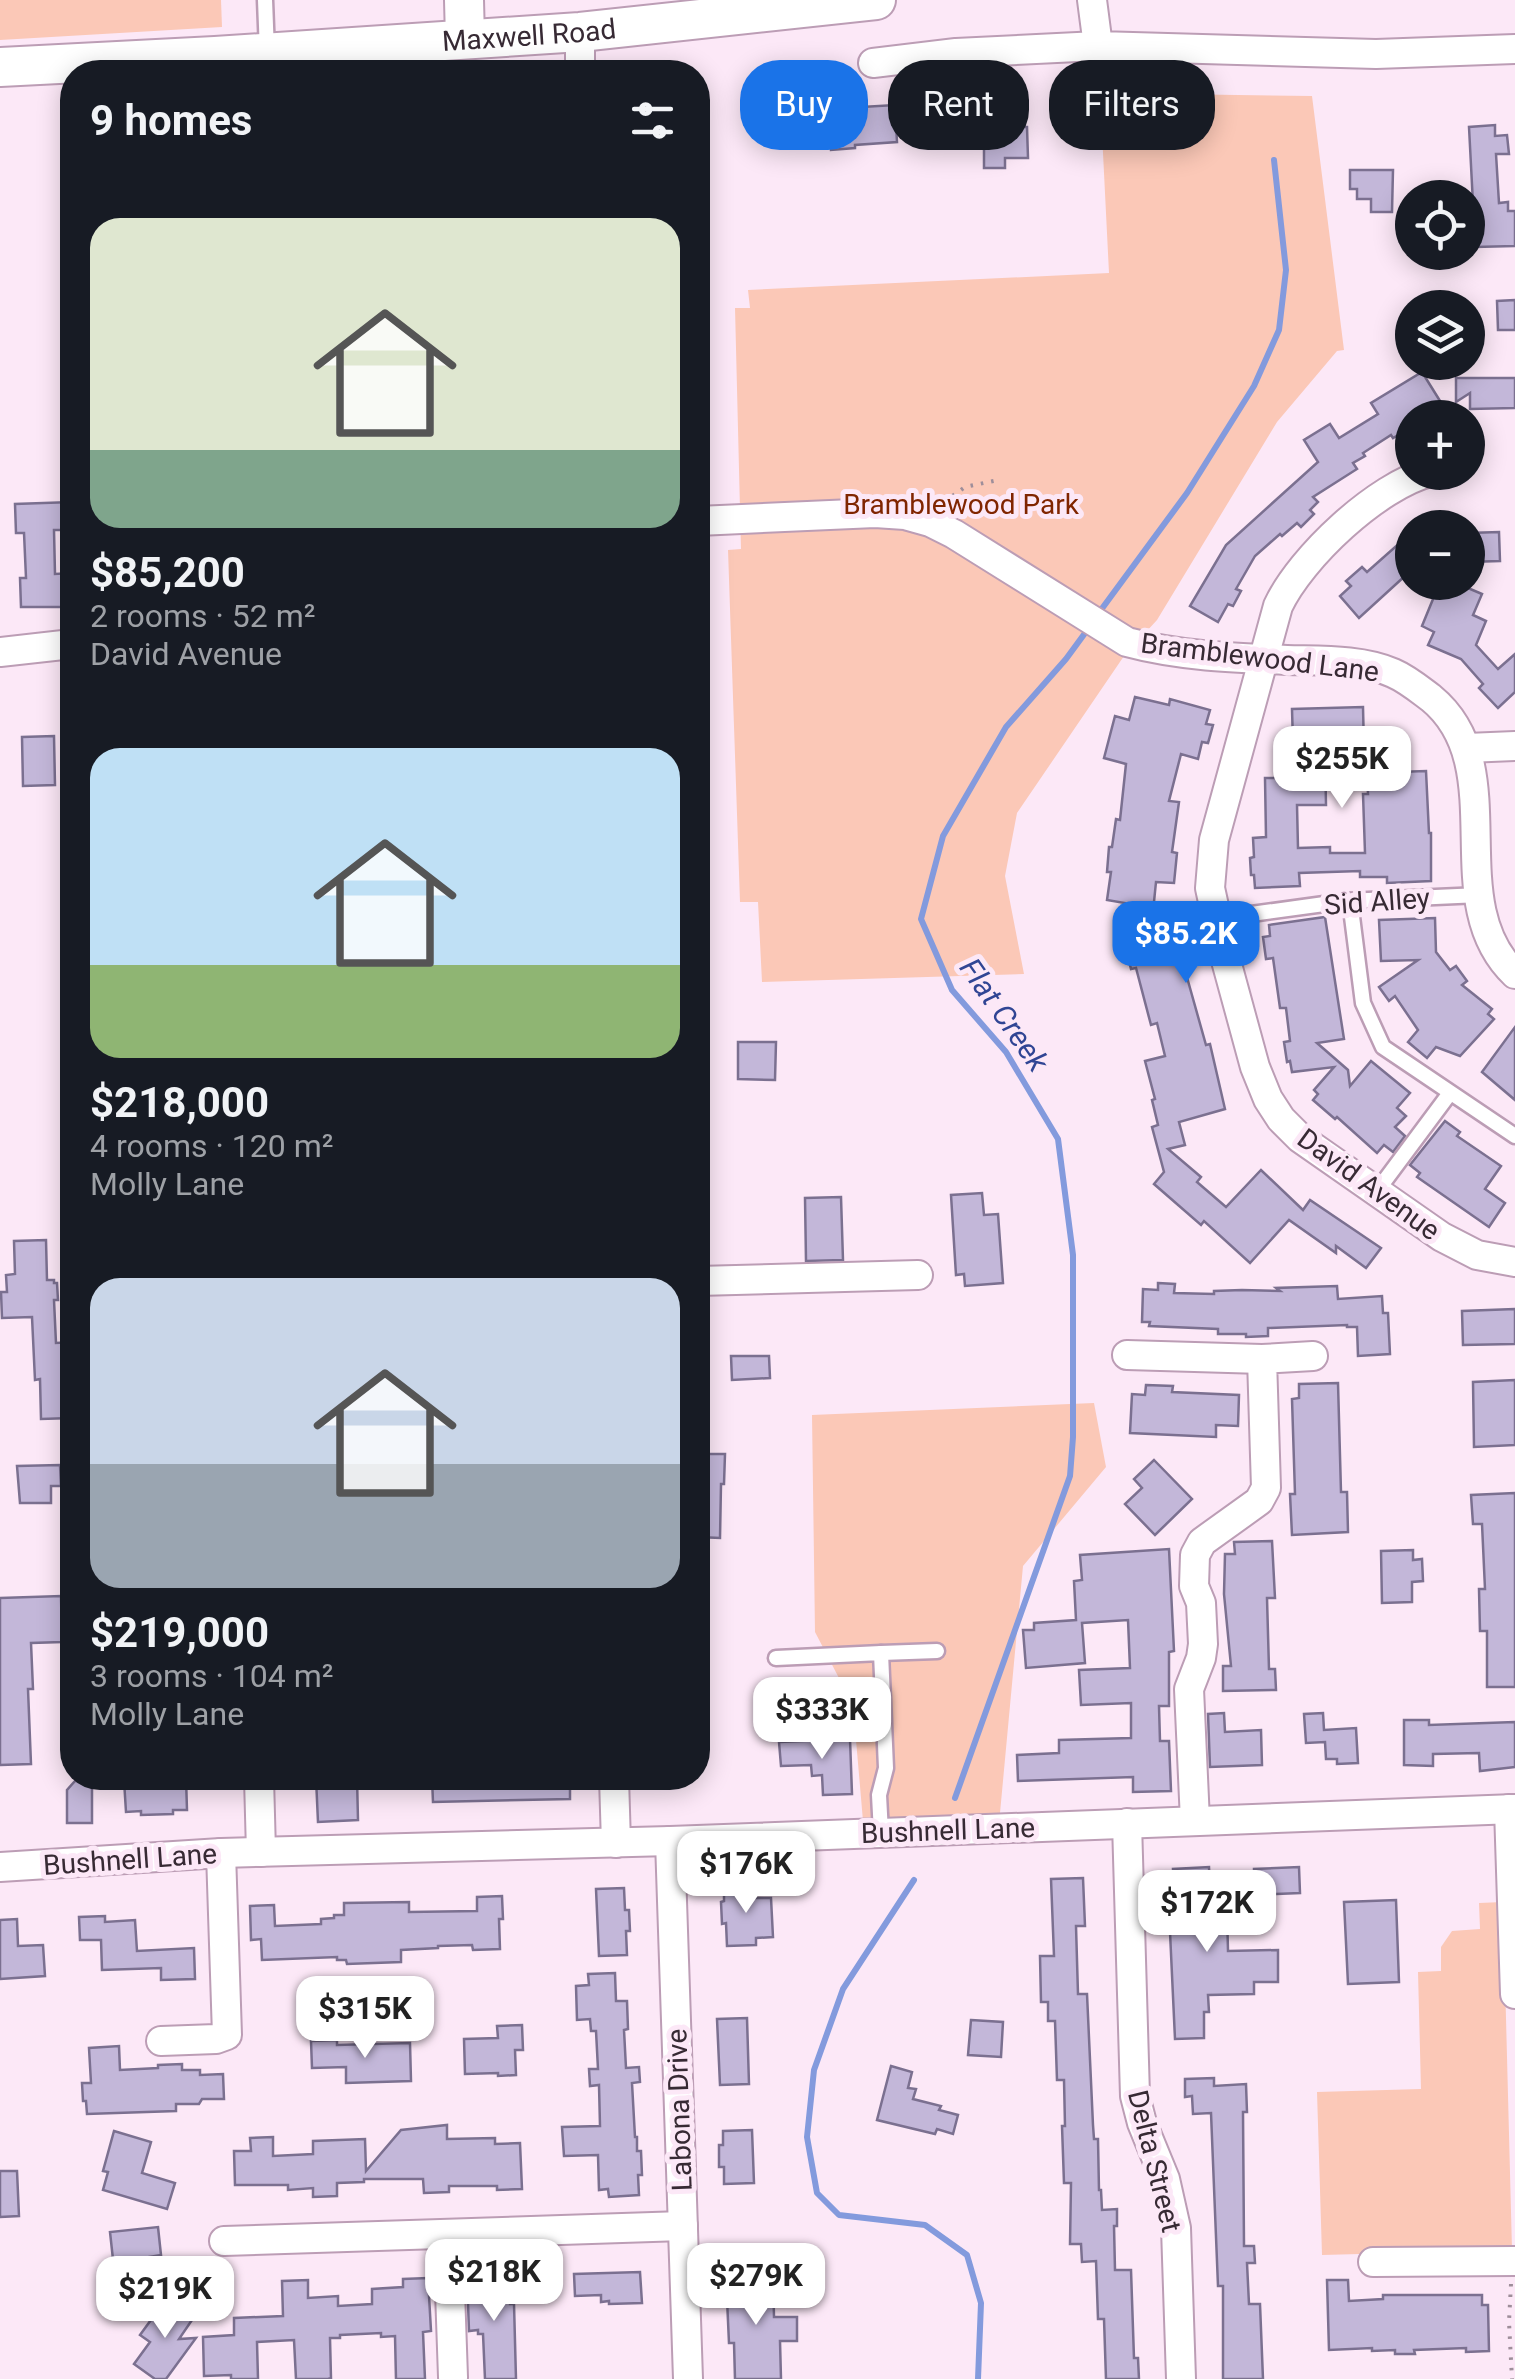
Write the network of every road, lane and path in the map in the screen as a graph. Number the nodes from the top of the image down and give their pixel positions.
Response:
1 (265, 0) edge
2 (464, 0) edge
3 (876, 0) edge
4 (1092, 0) edge
5 (580, 32) junction
6 (466, 39) junction
7 (1098, 46) junction
8 (1515, 49) edge
9 (267, 52) junction
10 (232, 60) edge
11 (580, 60) edge
12 (873, 62) dead end
13 (60, 66) edge
14 (0, 67) edge
15 (998, 480) dead end
16 (1395, 489) edge
17 (710, 520) edge
18 (930, 522) junction
19 (60, 645) edge
20 (0, 652) edge
21 (1263, 659) junction
22 (1515, 746) edge
23 (1467, 748) junction
24 (1480, 895) junction
25 (1350, 901) junction
26 (1215, 919) junction
27 (1515, 974) edge
28 (1450, 1093) junction
29 (1515, 1136) edge
30 (1377, 1192) junction
31 (1515, 1262) edge
32 (918, 1275) dead end
33 (710, 1280) edge
34 (1127, 1355) dead end
35 (1313, 1356) dead end
36 (1262, 1359) junction
37 (938, 1651) dead end
38 (881, 1654) junction
39 (776, 1658) dead end
40 (259, 1790) edge
41 (614, 1790) edge
42 (1512, 1809) edge
43 (1196, 1821) junction
44 (1127, 1824) junction
45 (881, 1833) junction
46 (670, 1841) junction
47 (616, 1843) junction
48 (261, 1852) junction
49 (221, 1853) junction
50 (0, 1867) edge
51 (1514, 1935) edge
52 (1515, 1994) edge
53 (161, 2041) dead end
54 (683, 2226) junction
55 (448, 2234) junction
56 (224, 2241) dead end
57 (1514, 2261) edge
58 (1374, 2262) dead end
59 (453, 2377) edge
60 (688, 2379) edge
61 (1181, 2379) edge
62 (1512, 2379) edge

1 - 9 lane
2 - 6 main road
3 - 5 main road, Maxwell Road
4 - 7 street
5 - 6 main road, Maxwell Road
5 - 11 street
6 - 9 main road, Maxwell Road
7 - 8 street
7 - 12 street
9 - 10 main road, Maxwell Road
13 - 14 main road, Maxwell Road
15 - 18 path
16 - 21 street, David Avenue
17 - 18 street, Bramblewood Lane
18 - 21 street, Bramblewood Lane
19 - 20 street
21 - 23 street, Bramblewood Lane
21 - 26 street, David Avenue
22 - 23 street
23 - 24 street, Bramblewood Lane
24 - 25 lane, Sid Alley
24 - 27 street, Bramblewood Lane
25 - 26 lane, Sid Alley
25 - 28 lane
26 - 30 street, David Avenue
28 - 29 lane
28 - 30 lane
30 - 31 street, David Avenue
32 - 33 street
34 - 36 street
35 - 36 street
36 - 43 street
37 - 38 lane
38 - 39 lane
38 - 45 lane
40 - 48 street
41 - 47 street
42 - 43 street, Bushnell Lane
42 - 51 street
43 - 44 street, Bushnell Lane
44 - 45 street, Bushnell Lane
44 - 61 street, Delta Street
45 - 46 street, Bushnell Lane
46 - 47 street, Bushnell Lane
46 - 54 street, Labona Drive
47 - 48 street, Bushnell Lane
48 - 49 street, Bushnell Lane
49 - 50 street, Bushnell Lane
49 - 53 street
51 - 52 street
54 - 55 street
54 - 60 street, Labona Drive
55 - 56 street
55 - 59 street
57 - 58 street
57 - 62 path

